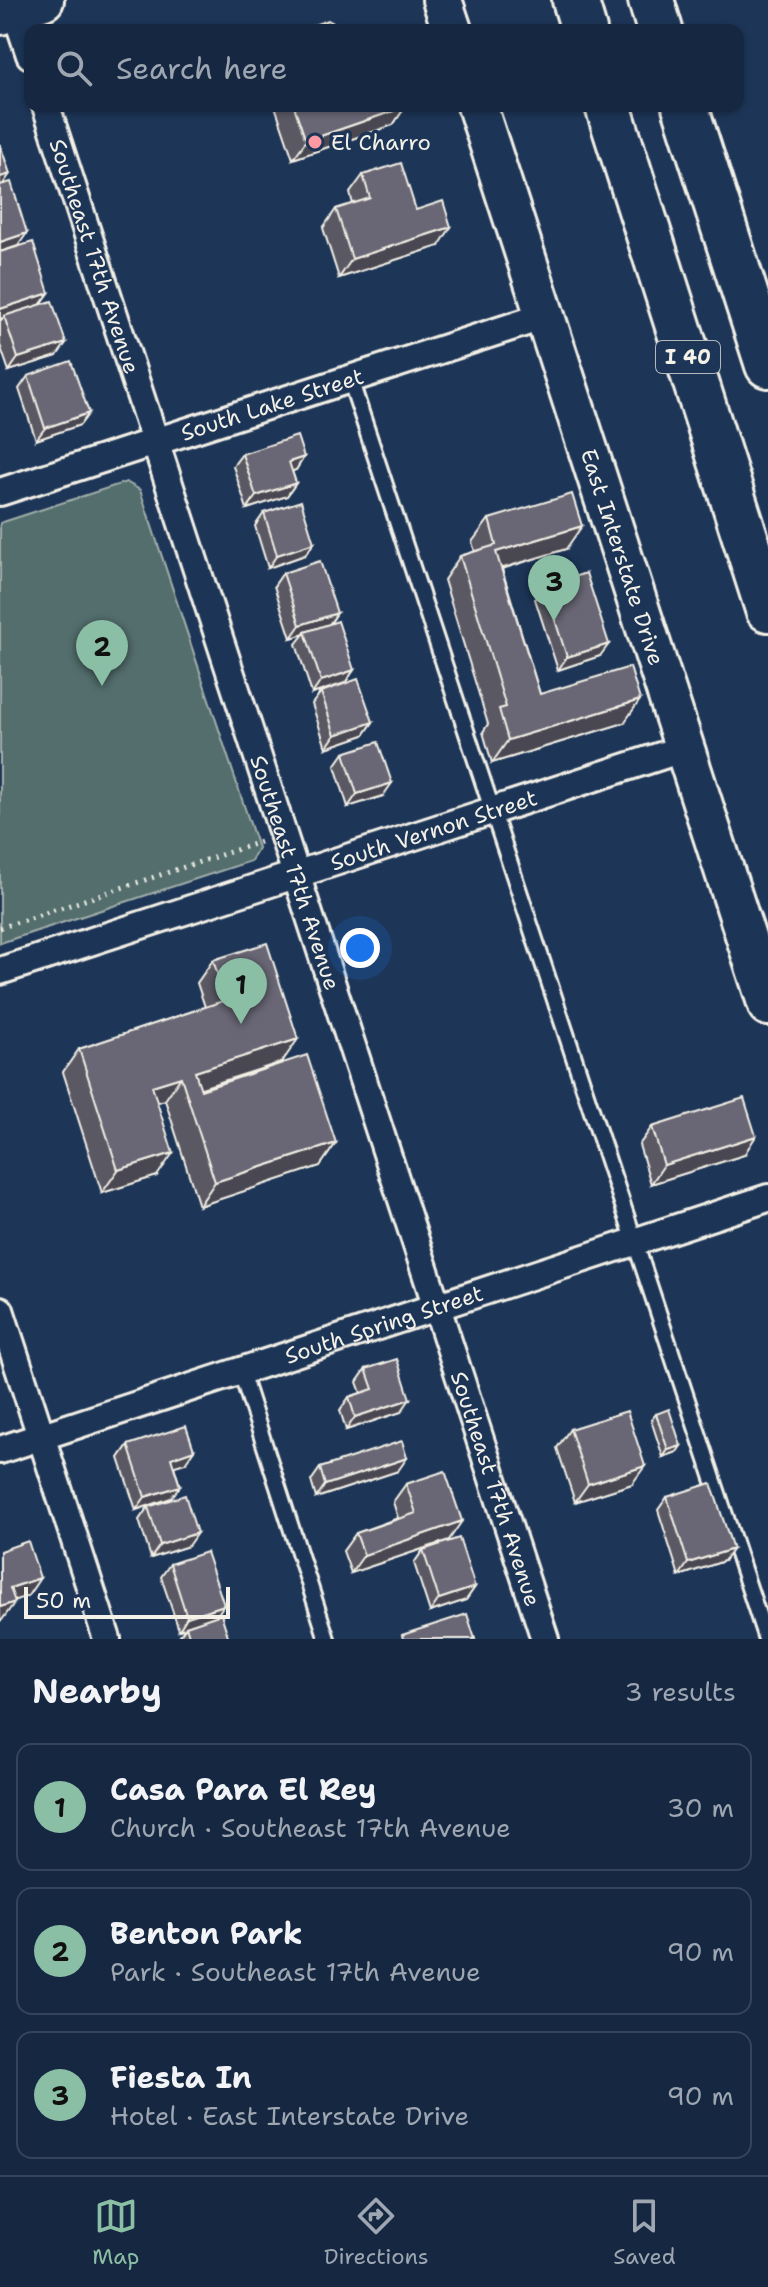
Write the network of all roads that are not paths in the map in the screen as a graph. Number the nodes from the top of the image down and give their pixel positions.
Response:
1 (575, 0) edge
2 (651, 0) edge
3 (582, 24) edge
4 (658, 24) edge
5 (48, 112) edge
6 (479, 112) edge
7 (610, 112) edge
8 (687, 112) edge
9 (545, 316) junction
10 (768, 365) edge
11 (350, 379) junction
12 (155, 442) junction
13 (0, 492) edge
14 (768, 609) edge
15 (685, 748) junction
16 (491, 811) junction
17 (295, 874) junction
18 (0, 971) edge
19 (768, 1006) edge
20 (768, 1198) edge
21 (637, 1241) junction
22 (436, 1307) junction
23 (0, 1310) edge
24 (241, 1372) junction
25 (41, 1436) junction
26 (0, 1450) edge
27 (107, 1639) edge
28 (327, 1639) edge
29 (545, 1639) edge
30 (766, 1639) edge

1 - 3 highway
2 - 4 highway
5 - 12 street, Southeast 17th Avenue
6 - 9 main road, East Interstate Drive
7 - 14 highway, I 40
8 - 10 highway
9 - 11 street, South Lake Street
9 - 15 main road, East Interstate Drive
11 - 12 street, South Lake Street
11 - 16 lane
12 - 13 street, South Lake Street
12 - 17 street, Southeast 17th Avenue
15 - 16 street, South Vernon Street
15 - 19 main road, East Interstate Drive
16 - 17 street, South Vernon Street
16 - 21 lane
17 - 18 street, South Vernon Street
17 - 22 street, Southeast 17th Avenue
20 - 21 street, South Spring Street
21 - 22 street, South Spring Street
21 - 30 lane
22 - 24 street, South Spring Street
22 - 29 street, Southeast 17th Avenue
23 - 25 street
24 - 25 street, South Spring Street
24 - 28 lane
25 - 26 street, South Spring Street
25 - 27 street

